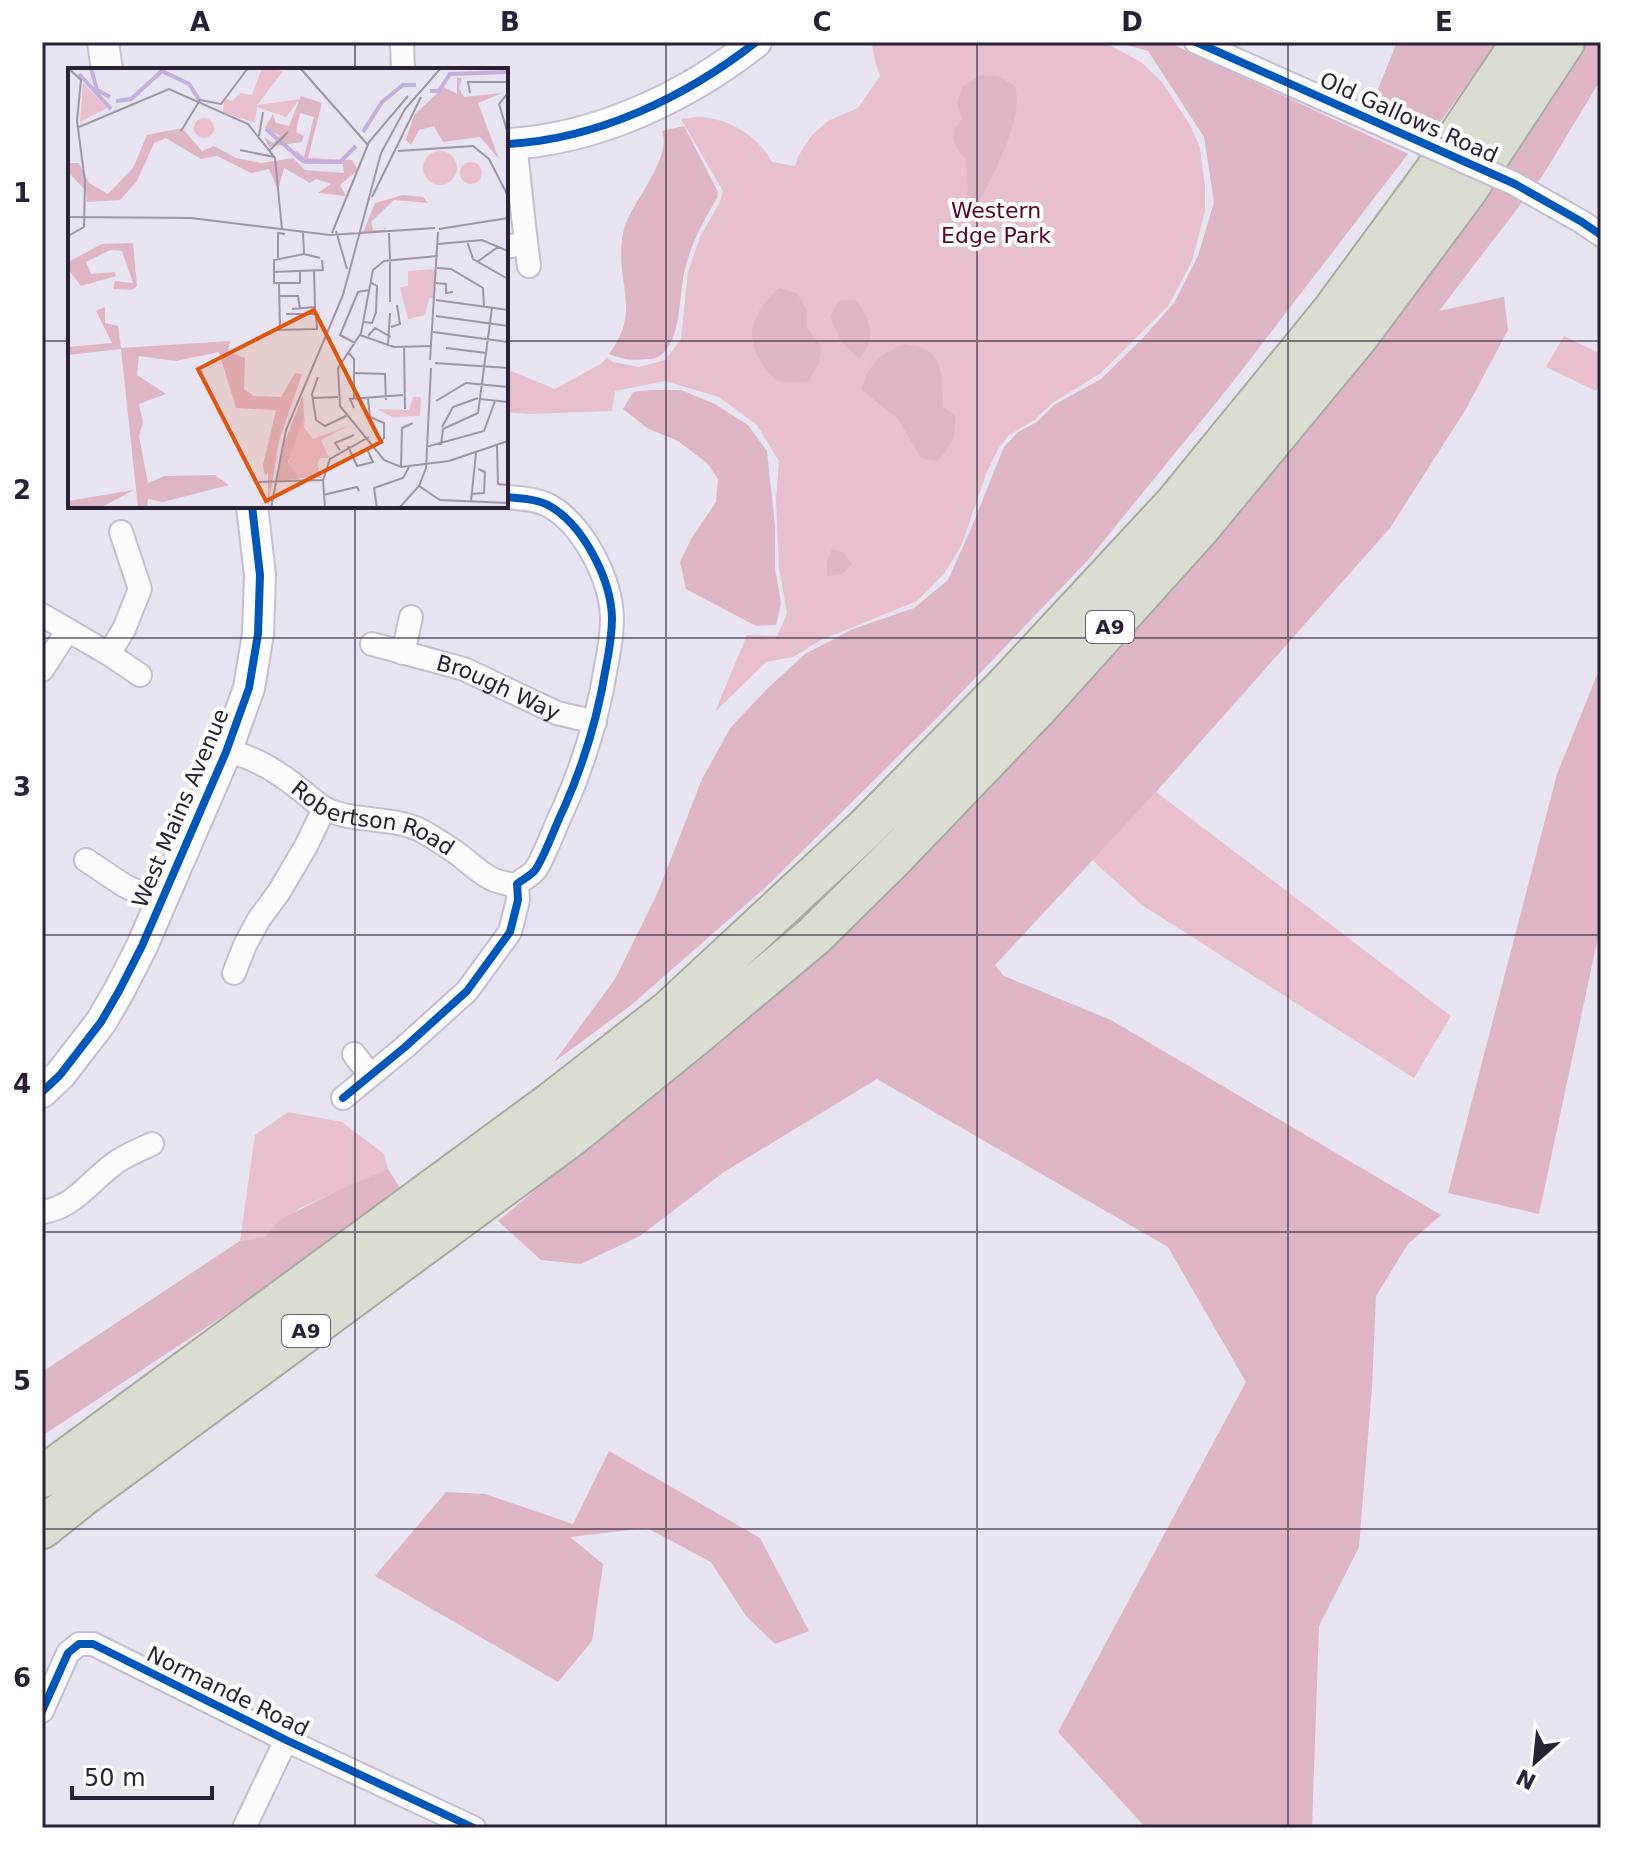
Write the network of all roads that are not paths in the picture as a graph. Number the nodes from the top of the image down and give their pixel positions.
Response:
1 (103, 42) edge
2 (402, 42) edge
3 (756, 42) edge
4 (1196, 42) edge
5 (1522, 42) edge
6 (1564, 42) edge
7 (107, 68) edge
8 (403, 68) edge
9 (511, 143) edge
10 (1601, 235) edge
11 (516, 245) edge
12 (529, 266) dead end
13 (508, 497) edge
14 (252, 508) edge
15 (121, 532) dead end
16 (42, 615) edge
17 (411, 617) dead end
18 (68, 630) junction
19 (372, 644) dead end
20 (403, 653) junction
21 (109, 654) junction
22 (42, 670) edge
23 (140, 675) dead end
24 (595, 722) junction
25 (226, 752) junction
26 (324, 809) junction
27 (86, 860) dead end
28 (517, 884) junction
29 (160, 902) junction
30 (234, 973) dead end
31 (354, 1054) dead end
32 (370, 1075) junction
33 (42, 1092) edge
34 (343, 1098) dead end
35 (152, 1144) dead end
36 (42, 1212) edge
37 (42, 1477) edge
38 (42, 1528) edge
39 (42, 1711) edge
40 (286, 1740) junction
41 (244, 1828) edge
42 (474, 1828) edge

1 - 7 street
2 - 8 street
3 - 9 street
4 - 10 street, Old Gallows Road, bridge
5 - 37 highway, A9
6 - 38 highway, A9
9 - 11 street
11 - 12 street
13 - 24 street
14 - 25 street, West Mains Avenue
15 - 21 street
16 - 18 street
17 - 20 street
18 - 21 street
18 - 22 street
19 - 20 street, Brough Way
20 - 24 street, Brough Way
21 - 23 street
24 - 28 street
25 - 26 street, Robertson Road
25 - 29 street, West Mains Avenue
26 - 28 street, Robertson Road
26 - 30 street
27 - 29 street, West Mains Avenue
28 - 32 street
29 - 33 street, West Mains Avenue
31 - 32 street
32 - 34 street
35 - 36 street
39 - 40 street, Normande Road
40 - 41 street
40 - 42 street, Normande Road

